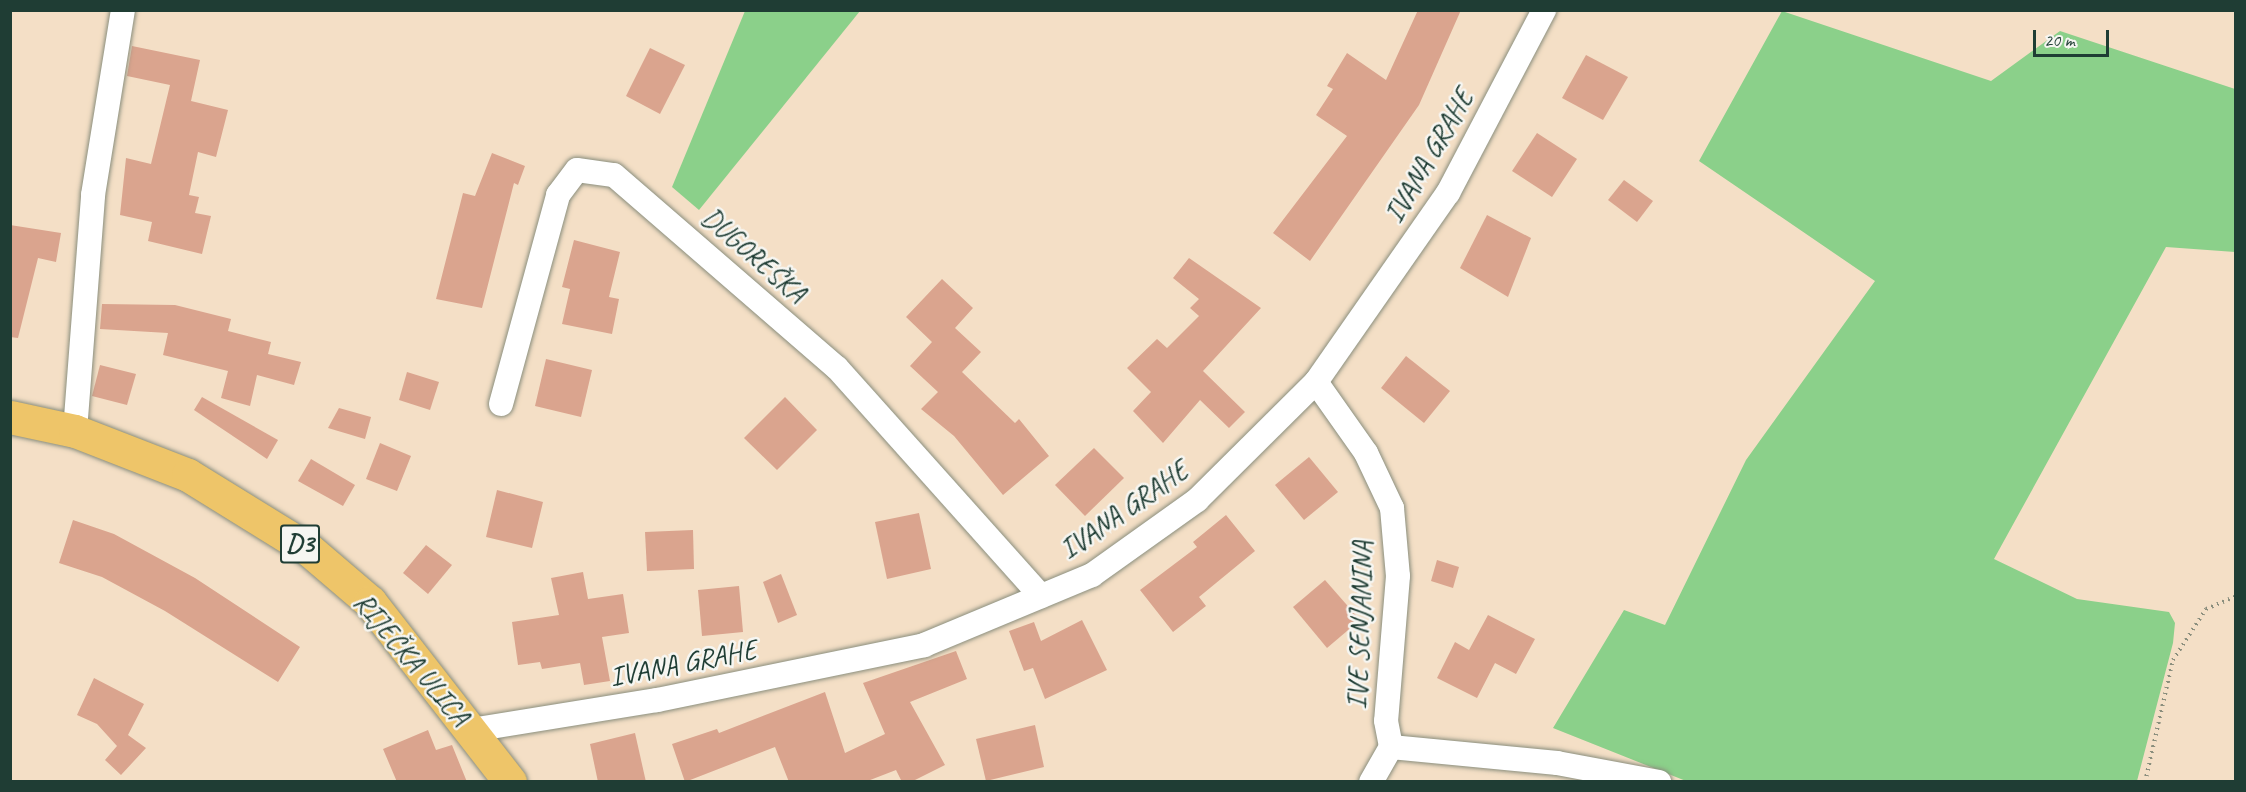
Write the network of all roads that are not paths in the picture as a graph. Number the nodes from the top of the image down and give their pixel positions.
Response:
1 (123, 10) edge
2 (1544, 10) edge
3 (1316, 382) junction
4 (501, 404) dead end
5 (10, 417) edge
6 (75, 431) junction
7 (1041, 596) junction
8 (472, 730) junction
9 (1390, 747) junction
10 (510, 782) edge
11 (1371, 782) edge
12 (1659, 782) edge

1 - 6 street
2 - 3 street, IVANA GRAHE
3 - 7 street, IVANA GRAHE
3 - 9 street, IVE SENJANINA
4 - 7 street, DUGOREŠKA
5 - 6 main road, RIJEČKA ULICA / D3
6 - 8 main road, RIJEČKA ULICA / D3
7 - 8 street, IVANA GRAHE
8 - 10 main road, RIJEČKA ULICA / D3
9 - 11 street, IVE SENJANINA
9 - 12 street, IVE SENJANINA

